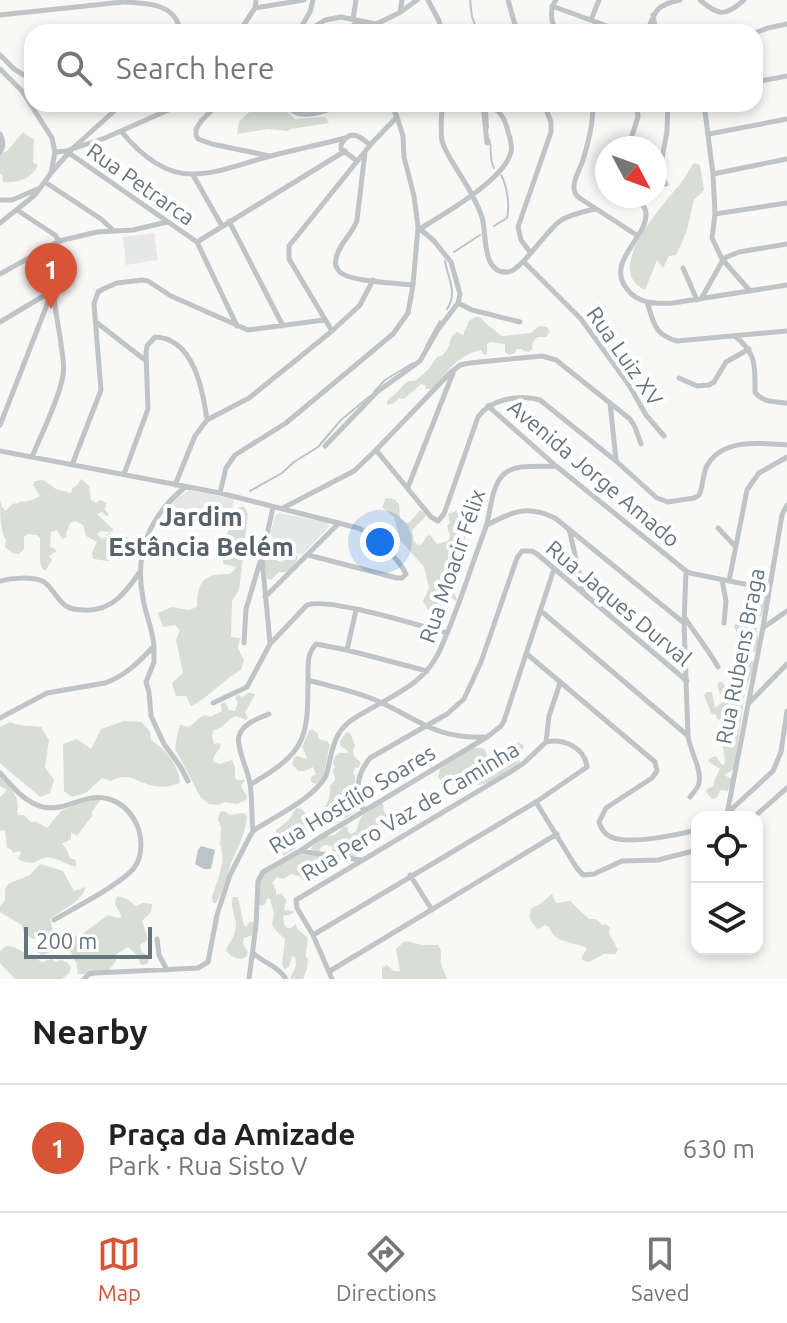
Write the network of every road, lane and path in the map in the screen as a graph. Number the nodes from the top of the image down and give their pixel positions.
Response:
1 (256, 0) edge
2 (304, 0) edge
3 (313, 0) edge
4 (356, 0) edge
5 (402, 0) edge
6 (417, 0) edge
7 (428, 0) edge
8 (508, 0) edge
9 (599, 0) edge
10 (680, 0) edge
11 (700, 0) edge
12 (744, 0) edge
13 (124, 1) edge
14 (554, 3) edge
15 (255, 8) junction
16 (399, 13) junction
17 (653, 14) junction
18 (0, 15) edge
19 (355, 20) junction
20 (591, 20) junction
21 (178, 24) edge
22 (244, 24) edge
23 (303, 24) edge
24 (317, 24) edge
25 (353, 24) edge
26 (440, 24) edge
27 (515, 24) edge
28 (554, 24) edge
29 (595, 24) edge
30 (602, 24) edge
31 (650, 24) edge
32 (655, 24) edge
33 (787, 24) edge
34 (763, 30) edge
35 (0, 55) edge
36 (0, 69) edge
37 (24, 75) edge
38 (787, 76) edge
39 (763, 80) edge
40 (24, 94) edge
41 (36, 112) edge
42 (113, 112) edge
43 (163, 112) edge
44 (211, 112) edge
45 (294, 112) edge
46 (321, 112) edge
47 (395, 112) edge
48 (442, 112) edge
49 (483, 112) edge
50 (499, 112) edge
51 (547, 112) edge
52 (593, 112) edge
53 (638, 112) edge
54 (668, 112) edge
55 (705, 112) edge
56 (397, 117) junction
57 (787, 119) edge
58 (121, 131) junction
59 (0, 134) edge
60 (709, 134) junction
61 (632, 136) edge
62 (666, 136) edge
63 (345, 138) junction
64 (487, 143) dead end
65 (368, 148) junction
66 (69, 151) junction
67 (345, 151) junction
68 (0, 152) edge
69 (55, 152) junction
70 (271, 156) junction
71 (787, 159) edge
72 (357, 161) junction
73 (51, 171) junction
74 (192, 174) junction
75 (713, 174) junction
76 (43, 185) junction
77 (473, 196) junction
78 (0, 200) edge
79 (787, 203) edge
80 (643, 208) edge
81 (595, 209) junction
82 (17, 210) junction
83 (715, 214) junction
84 (101, 219) junction
85 (229, 221) junction
86 (167, 222) junction
87 (0, 223) edge
88 (222, 226) junction
89 (419, 228) junction
90 (114, 230) junction
91 (97, 232) junction
92 (638, 236) junction
93 (59, 241) junction
94 (197, 242) junction
95 (787, 244) edge
96 (530, 252) junction
97 (722, 260) junction
98 (524, 262) junction
99 (683, 268) dead end
100 (0, 274) edge
101 (373, 280) junction
102 (413, 285) junction
103 (787, 285) edge
104 (52, 291) junction
105 (750, 292) junction
106 (699, 299) junction
107 (647, 302) junction
108 (458, 303) junction
109 (324, 320) junction
110 (0, 322) edge
111 (96, 322) junction
112 (520, 322) dead end
113 (283, 326) junction
114 (238, 327) junction
115 (332, 331) junction
116 (787, 331) edge
117 (735, 335) junction
118 (749, 349) junction
119 (145, 360) junction
120 (455, 369) junction
121 (679, 378) dead end
122 (610, 403) junction
123 (787, 403) edge
124 (639, 405) junction
125 (488, 406) junction
126 (630, 419) junction
127 (207, 420) junction
128 (0, 425) edge
129 (664, 436) dead end
130 (641, 444) dead end
131 (787, 445) edge
132 (325, 446) dead end
133 (376, 450) junction
134 (0, 451) edge
135 (32, 457) junction
136 (787, 457) edge
137 (616, 461) junction
138 (72, 465) junction
139 (556, 466) junction
140 (124, 474) junction
141 (175, 485) junction
142 (185, 487) junction
143 (408, 487) junction
144 (220, 493) junction
145 (787, 505) edge
146 (273, 507) junction
147 (282, 509) junction
148 (339, 523) junction
149 (486, 526) junction
150 (569, 528) junction
151 (718, 528) dead end
152 (109, 536) dead end
153 (145, 544) junction
154 (735, 547) junction
155 (308, 555) junction
156 (262, 558) junction
157 (554, 569) junction
158 (0, 571) edge
159 (140, 571) junction
160 (686, 571) junction
161 (9, 579) junction
162 (0, 581) edge
163 (726, 581) junction
164 (769, 589) junction
165 (585, 594) junction
166 (265, 597) junction
167 (356, 610) junction
168 (541, 611) junction
169 (787, 611) edge
170 (684, 620) junction
171 (724, 623) dead end
172 (763, 627) junction
173 (447, 633) junction
174 (244, 643) dead end
175 (270, 644) junction
176 (154, 646) junction
177 (347, 650) junction
178 (527, 654) junction
179 (787, 664) edge
180 (718, 667) dead end
181 (428, 672) junction
182 (308, 680) junction
183 (687, 681) junction
184 (560, 683) junction
185 (381, 702) junction
186 (213, 703) dead end
187 (748, 703) junction
188 (787, 711) edge
189 (269, 714) dead end
190 (0, 718) edge
191 (425, 727) junction
192 (688, 736) junction
193 (487, 737) junction
194 (546, 742) junction
195 (0, 773) edge
196 (188, 781) dead end
197 (251, 784) junction
198 (787, 788) edge
199 (690, 797) dead end
200 (536, 802) junction
201 (364, 811) junction
202 (726, 811) edge
203 (730, 811) edge
204 (761, 811) edge
205 (253, 831) junction
206 (691, 831) edge
207 (557, 834) junction
208 (300, 851) junction
209 (691, 852) edge
210 (362, 860) junction
211 (410, 875) junction
212 (432, 910) junction
213 (54, 920) dead end
214 (313, 935) junction
215 (157, 939) dead end
216 (253, 952) junction
217 (167, 970) junction
218 (330, 971) junction
219 (84, 979) edge
220 (249, 979) edge
221 (286, 979) edge
222 (332, 979) edge

1 - 15 street
2 - 15 street
3 - 23 street
4 - 19 street
5 - 16 street
6 - 16 street
7 - 26 street
8 - 27 street
9 - 20 street
10 - 17 street
11 - 12 street
13 - 18 street
13 - 21 street
14 - 20 street
14 - 28 street
15 - 22 street
16 - 19 street
17 - 31 street
17 - 32 street
19 - 24 street
19 - 25 street
20 - 29 street
20 - 30 street
33 - 34 street
35 - 37 street
36 - 40 street
38 - 39 street
41 - 69 street
42 - 66 street
43 - 58 street
44 - 70 street
45 - 46 street
47 - 56 street
48 - 77 street
49 - 64 street
50 - 77 street
51 - 96 street
52 - 81 street
53 - 61 street
54 - 62 street
55 - 60 street
56 - 65 street
56 - 89 street
57 - 60 street
58 - 66 street
58 - 74 street
59 - 68 street
60 - 75 street
63 - 65 street
63 - 67 street
63 - 70 street
65 - 72 street
65 - 101 street
66 - 69 street
66 - 73 street
66 - 86 street, Rua Petrarca
67 - 72 street
67 - 85 street
69 - 73 street
70 - 74 street
71 - 75 street
72 - 109 street
73 - 76 street
74 - 88 street
75 - 83 street
76 - 78 street
76 - 82 street
76 - 84 street
77 - 89 street
77 - 98 street
79 - 83 street
80 - 92 street
81 - 92 street
81 - 96 street
82 - 87 street
82 - 93 street
83 - 97 street
84 - 90 street
84 - 91 street
85 - 88 street
85 - 113 street
86 - 90 street
86 - 94 street, Rua Petrarca
88 - 94 street
89 - 102 street
89 - 108 street
90 - 91 street
91 - 93 street
92 - 107 street
93 - 100 street
93 - 104 street
94 - 114 street, Rua Petrarca
95 - 97 street
96 - 98 street
97 - 105 street
97 - 106 street
98 - 124 street, Rua Luiz XV
99 - 106 street
101 - 102 street
101 - 115 street
102 - 144 street
103 - 105 street
104 - 110 street
104 - 128 street
104 - 135 street
105 - 106 street
106 - 107 street
107 - 117 street
108 - 112 street
108 - 132 street
109 - 113 street
109 - 115 street
111 - 114 street
111 - 119 street
111 - 138 street
113 - 114 street
115 - 127 street
116 - 117 street
117 - 118 street
118 - 121 street
118 - 123 street
119 - 127 street
119 - 140 street
120 - 122 street
120 - 133 street
120 - 143 street
122 - 126 street
122 - 137 street
124 - 126 street
124 - 129 street, Rua Luiz XV
125 - 137 street
125 - 139 street, Avenida Jorge Amado
125 - 143 street
126 - 130 street
127 - 141 street
131 - 137 street
133 - 143 street
133 - 147 street
134 - 135 street
135 - 138 street
136 - 154 street
138 - 140 street
139 - 149 street, Rua Moacir Félix
139 - 160 street, Avenida Jorge Amado
140 - 141 street
141 - 142 street
142 - 144 street
142 - 153 street
144 - 146 street
145 - 164 street, Rua Rubens Braga
146 - 147 street
146 - 156 street
147 - 148 street
148 - 155 street
148 - 155 street
149 - 150 street
149 - 173 street, Rua Moacir Félix
150 - 165 street
150 - 170 street
151 - 154 street
152 - 153 street
153 - 159 street
154 - 163 street
155 - 166 street
156 - 166 street
156 - 174 street
157 - 165 street, Rua Jaques Durval
157 - 168 street
157 - 191 street, Rua Jaques Durval
158 - 161 street
159 - 161 street
159 - 176 street
160 - 163 street
160 - 170 street, Avenida Jorge Amado
161 - 162 street
163 - 164 street
163 - 171 street
164 - 172 street, Rua Rubens Braga
165 - 183 street, Rua Jaques Durval
166 - 175 street
167 - 173 street
167 - 175 street
167 - 177 street
168 - 178 street
168 - 192 street
169 - 172 street
170 - 180 street
170 - 183 street, Avenida Jorge Amado
172 - 187 street, Rua Rubens Braga
173 - 181 street, Rua Moacir Félix
175 - 186 street
176 - 190 street
176 - 196 street
177 - 181 street
177 - 182 street
178 - 184 street
178 - 193 street
179 - 187 street
181 - 185 street, Rua Moacir Félix
182 - 185 street
182 - 197 street
183 - 192 street, Avenida Jorge Amado
184 - 194 street
184 - 206 street
185 - 191 street
185 - 205 street, Rua Moacir Félix
187 - 202 street, Rua Rubens Braga
188 - 203 street
189 - 197 street
191 - 193 street
191 - 201 street, Rua Jaques Durval
192 - 199 street, Avenida Jorge Amado
193 - 201 street, Rua Hostílio Soares
194 - 200 street
194 - 210 street, Rua Pero Vaz de Caminha
195 - 213 street
197 - 205 street
198 - 204 street
200 - 207 street
200 - 211 street
201 - 208 street, Rua Hostílio Soares
205 - 217 street, Rua Moacir Félix
207 - 209 street
207 - 212 street
208 - 210 street
208 - 216 street, Rua Hostílio Soares
210 - 214 street, Rua Pero Vaz de Caminha
211 - 212 street
211 - 214 street
212 - 218 street
214 - 218 street
215 - 217 street
216 - 220 street
216 - 221 street
217 - 219 street
218 - 222 street

